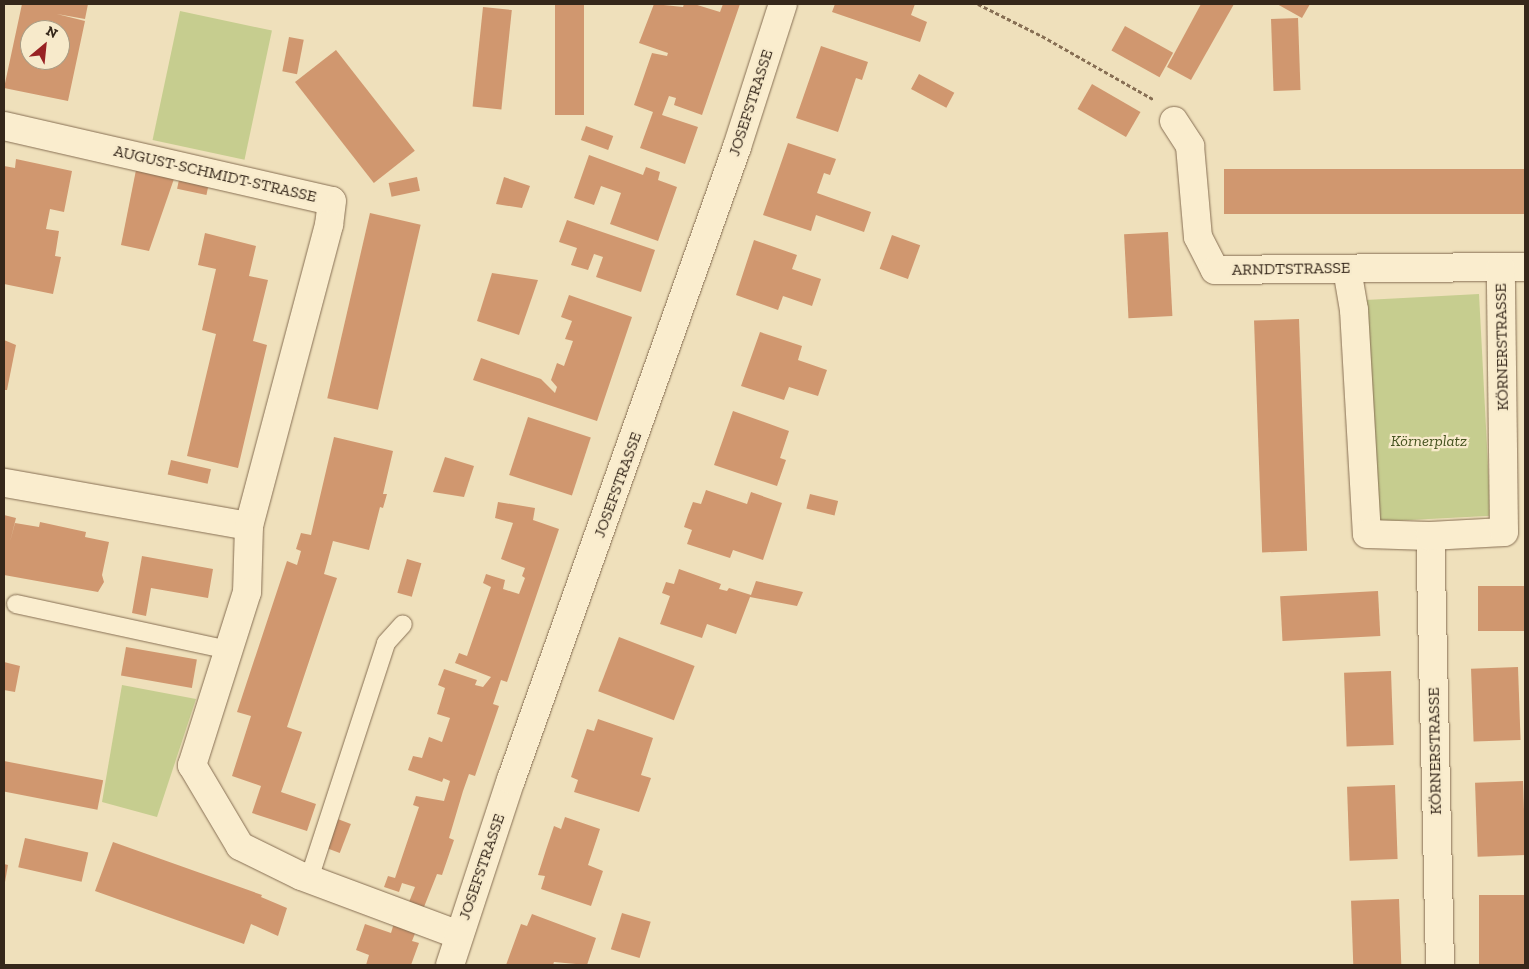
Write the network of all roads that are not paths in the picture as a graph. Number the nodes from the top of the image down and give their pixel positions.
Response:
1 (782, 4) edge
2 (1174, 121) road end
3 (4, 126) edge
4 (1513, 268) edge
5 (1347, 269) junction
6 (4, 483) edge
7 (249, 526) junction
8 (1430, 536) junction
9 (16, 604) dead end
10 (402, 624) dead end
11 (229, 650) junction
12 (308, 879) junction
13 (459, 935) junction
14 (450, 965) edge
15 (1440, 965) edge

1 - 13 street, JOSEFSTRASSE
2 - 5 street, ARNDTSTRASSE
3 - 7 street, AUGUST-SCHMIDT-STRASSE
4 - 5 street, ARNDTSTRASSE
4 - 8 street, KÖRNERSTRASSE
5 - 8 street, KÖRNERSTRASSE
6 - 7 street
7 - 11 street, AUGUST-SCHMIDT-STRASSE
8 - 15 street, KÖRNERSTRASSE
9 - 11 lane
10 - 12 lane
11 - 12 street, AUGUST-SCHMIDT-STRASSE
12 - 13 street, AUGUST-SCHMIDT-STRASSE
13 - 14 street, JOSEFSTRASSE

